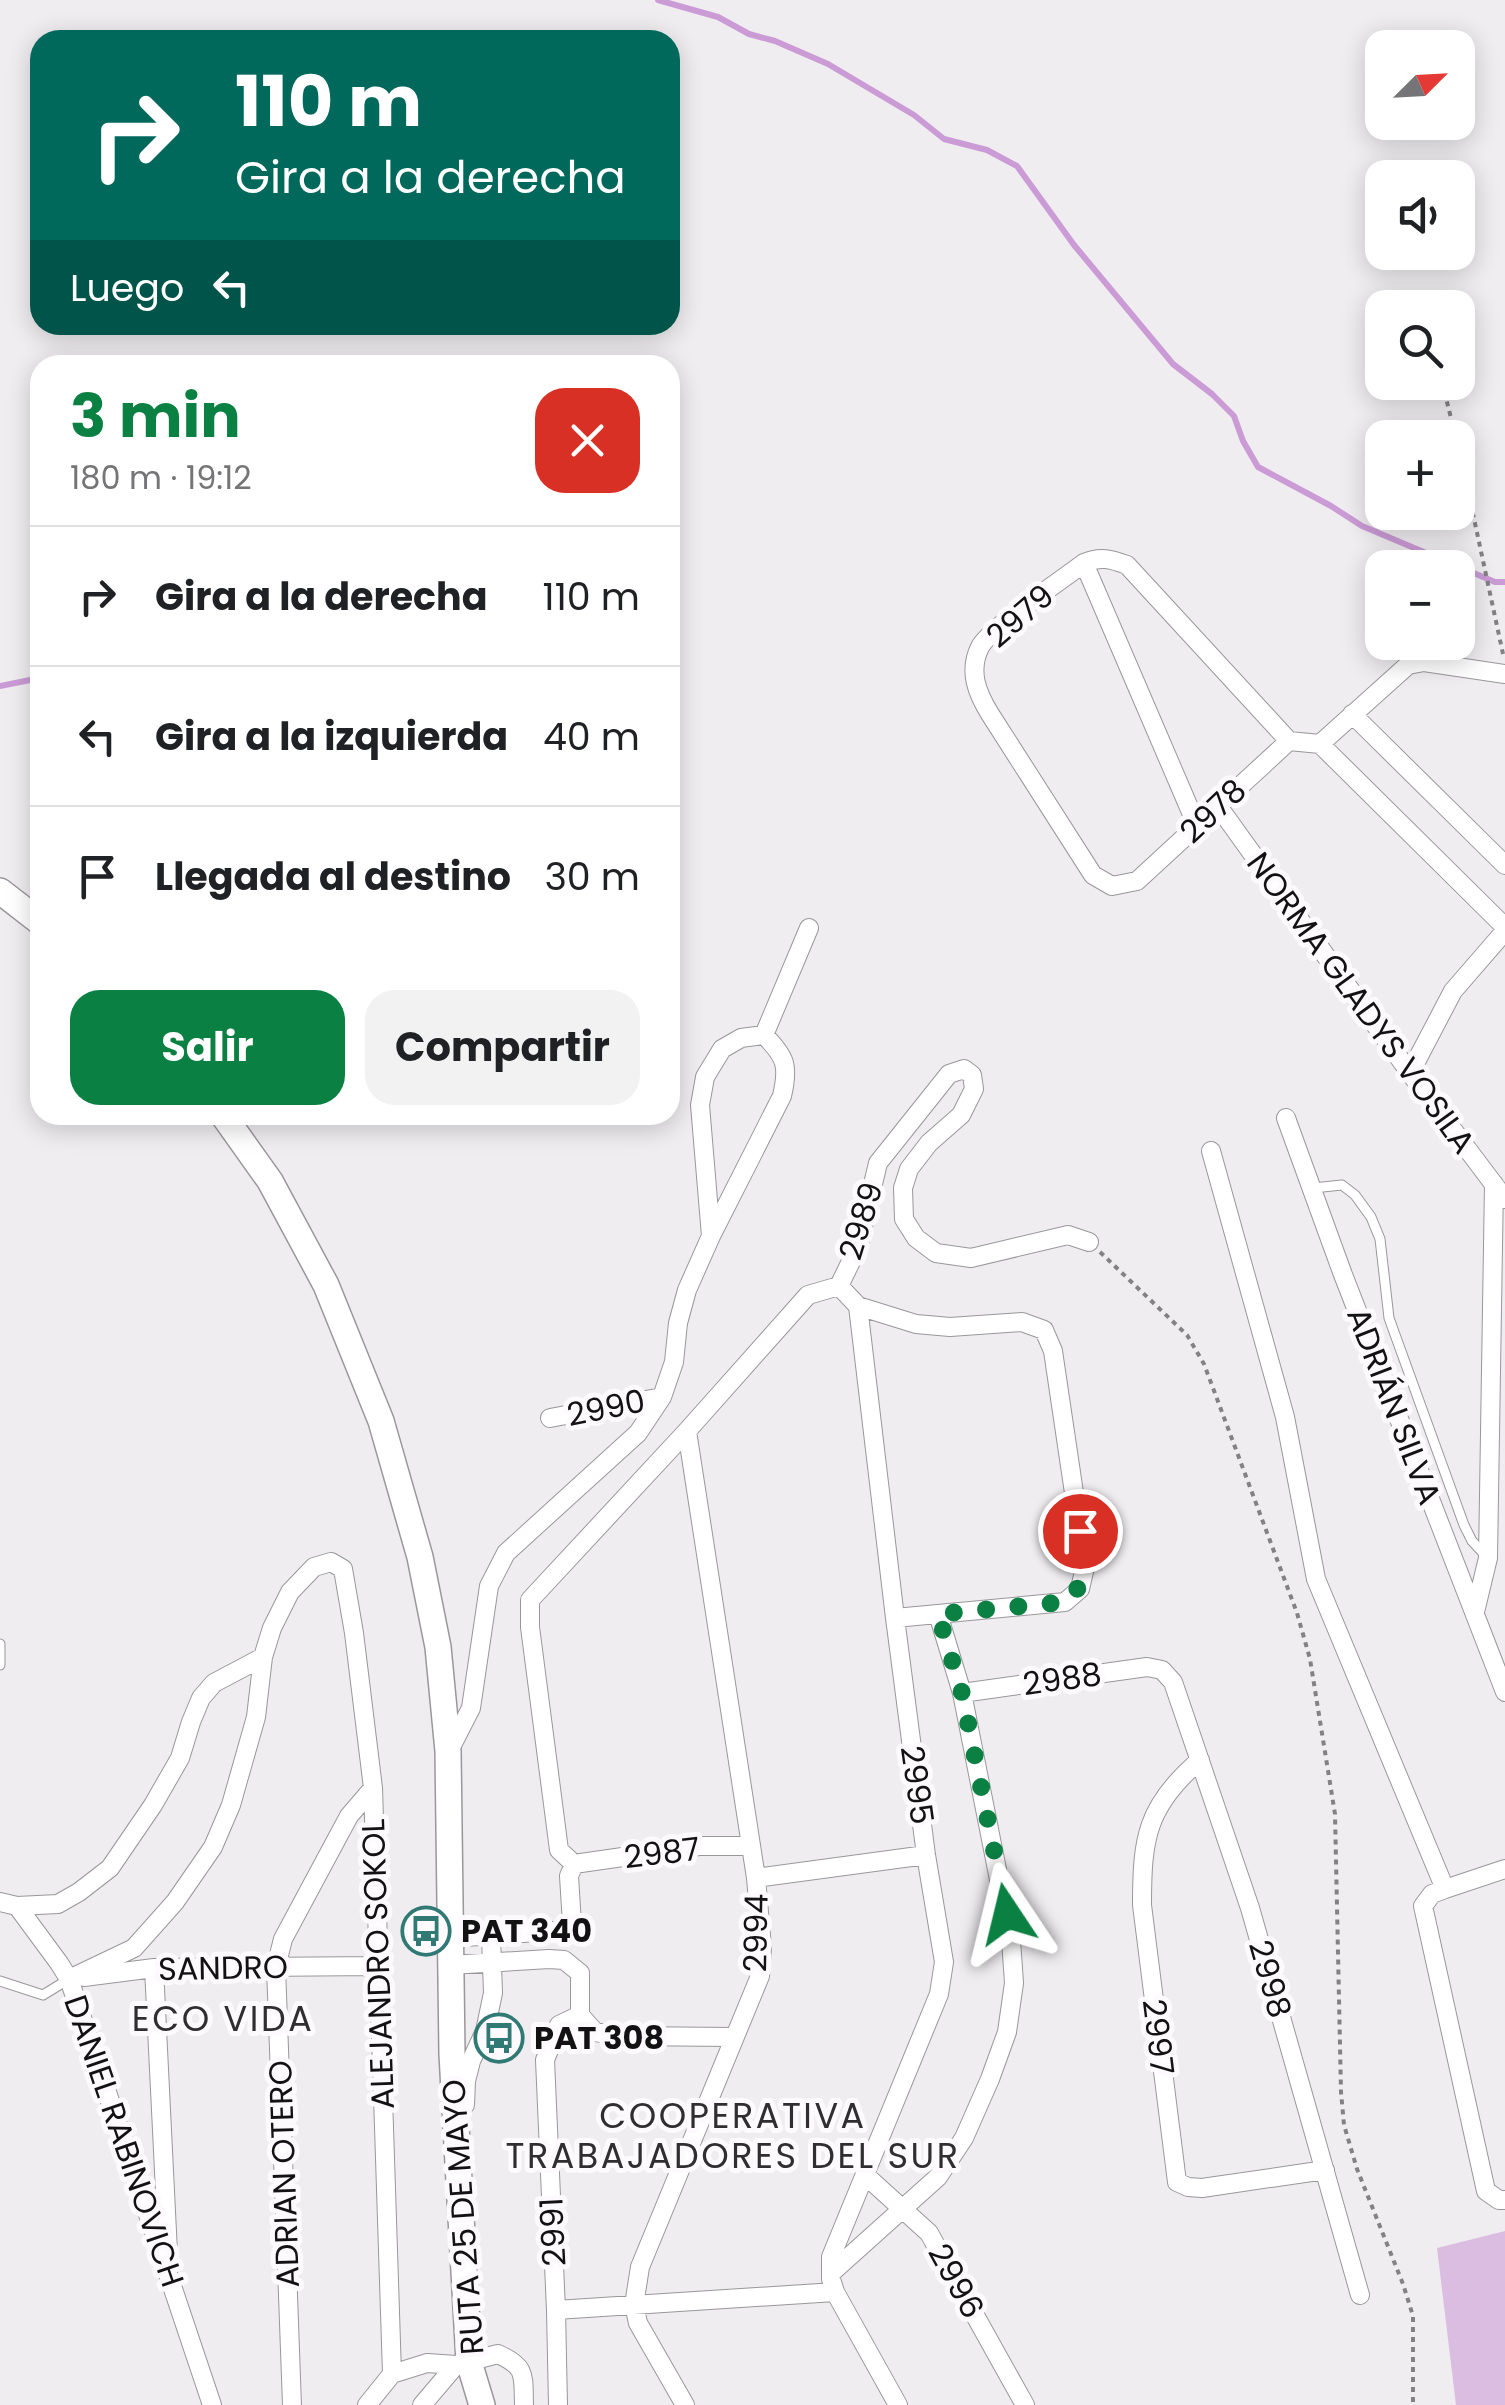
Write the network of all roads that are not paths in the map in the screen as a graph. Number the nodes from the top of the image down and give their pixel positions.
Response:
1 (1089, 561) junction
2 (1505, 674) edge
3 (1352, 714) junction
4 (1289, 740) junction
5 (1320, 744) junction
6 (1218, 806) junction
7 (1196, 826) junction
8 (1505, 865) edge
9 (1137, 881) joint
10 (0, 892) edge
11 (30, 914) edge
12 (809, 928) dead end
13 (1505, 929) edge
14 (764, 1035) junction
15 (1410, 1072) junction
16 (1286, 1118) dead end
17 (230, 1125) edge
18 (1211, 1151) dead end
19 (1312, 1188) junction
20 (1499, 1192) edge
21 (904, 1193) junction
22 (870, 1194) junction
23 (710, 1236) junction
24 (1090, 1242) road end
25 (839, 1286) junction
26 (858, 1306) junction
27 (665, 1391) junction
28 (550, 1418) dead end
29 (688, 1431) junction
30 (1488, 1558) junction
31 (1475, 1612) junction
32 (938, 1614) junction
33 (895, 1618) junction
34 (0, 1644) edge
35 (263, 1657) junction
36 (0, 1665) edge
37 (1162, 1670) joint
38 (1505, 1692) edge
39 (962, 1693) junction
40 (448, 1751) junction
41 (1200, 1760) junction
42 (372, 1788) junction
43 (751, 1846) junction
44 (926, 1855) junction
45 (574, 1864) junction
46 (1505, 1869) edge
47 (756, 1878) junction
48 (1445, 1889) junction
49 (9, 1904) edge
50 (491, 1936) junction
51 (450, 1938) junction
52 (493, 1963) junction
53 (450, 1965) junction
54 (378, 1966) junction
55 (276, 1967) junction
56 (154, 1968) junction
57 (68, 1979) junction
58 (0, 1981) edge
59 (580, 2014) junction
60 (734, 2037) junction
61 (458, 2145) junction
62 (1325, 2170) junction
63 (865, 2175) junction
64 (1505, 2200) edge
65 (904, 2210) junction
66 (831, 2272) junction
67 (169, 2275) junction
68 (835, 2292) junction
69 (1360, 2295) dead end
70 (634, 2306) junction
71 (556, 2310) junction
72 (463, 2364) junction
73 (392, 2374) junction
74 (212, 2405) edge
75 (292, 2405) edge
76 (367, 2405) edge
77 (422, 2405) edge
78 (462, 2405) edge
79 (482, 2405) edge
80 (524, 2405) edge
81 (558, 2405) edge
82 (685, 2405) edge
83 (898, 2405) edge
84 (1026, 2405) edge

1 - 4 street
1 - 7 street
1 - 9 street, 2979
2 - 3 street
3 - 5 street
3 - 8 street
4 - 5 street
4 - 6 street, 2978
5 - 13 street
6 - 7 street, 2978
6 - 15 street, NORMA GLADYS VOSILA
7 - 9 street, 2978
10 - 11 main road
12 - 14 street
13 - 15 street
14 - 23 street
14 - 23 street
15 - 20 street, NORMA GLADYS VOSILA
16 - 19 street, ADRIÁN SILVA
17 - 40 main road, RUTA 25 DE MAYO
18 - 48 street
19 - 30 lane
19 - 31 street, ADRIÁN SILVA
20 - 30 street
21 - 22 street
21 - 22 street, 2989
21 - 24 street, 2989
22 - 25 street, 2989
23 - 27 street
25 - 26 street
25 - 29 street, 2989
26 - 32 street
26 - 33 street, 2995
27 - 28 street, 2990
27 - 40 street
29 - 43 street, 2994
29 - 45 street, 2989
30 - 31 street
31 - 38 street, ADRIÁN SILVA
32 - 33 street
32 - 39 street, 2995
33 - 44 street, 2995
34 - 36 lane
35 - 42 street, ALEJANDRO SOKOL
35 - 49 street
35 - 57 street
37 - 39 street, 2988
37 - 41 street, 2998
39 - 65 street, 2995
40 - 51 main road, RUTA 25 DE MAYO
41 - 62 street, 2998
41 - 62 street, 2997
42 - 54 street, ALEJANDRO SOKOL
42 - 55 street, ADRIAN OTERO
43 - 45 street, 2987
43 - 47 street, 2994
44 - 47 street
44 - 63 street, 2995
45 - 50 street
46 - 48 street
47 - 60 street, 2994
48 - 64 street
49 - 57 street, DANIEL RABINOVICH
50 - 51 street
50 - 52 street
51 - 53 main road, RUTA 25 DE MAYO
52 - 53 street
52 - 59 street
52 - 61 street
53 - 61 main road, RUTA 25 DE MAYO
54 - 55 street, SANDRO
54 - 73 street, ALEJANDRO SOKOL
55 - 56 street, SANDRO
55 - 75 street, ADRIAN OTERO
56 - 57 street, SANDRO
56 - 67 street
57 - 58 lane
57 - 67 street, DANIEL RABINOVICH
59 - 60 street
59 - 71 street, 2991
60 - 70 street, 2994
61 - 72 main road, RUTA 25 DE MAYO
62 - 69 street, 2998
63 - 65 street, 2996
63 - 66 street, 2995
65 - 66 street, 2995
65 - 84 street, 2996
66 - 68 street, 2995
67 - 74 street, DANIEL RABINOVICH
68 - 70 street
68 - 83 street, 2995
70 - 71 street
70 - 82 street
71 - 81 street, 2991
72 - 73 street
72 - 77 street
72 - 78 main road
72 - 79 main road, RUTA 25 DE MAYO
72 - 80 street
73 - 76 street

